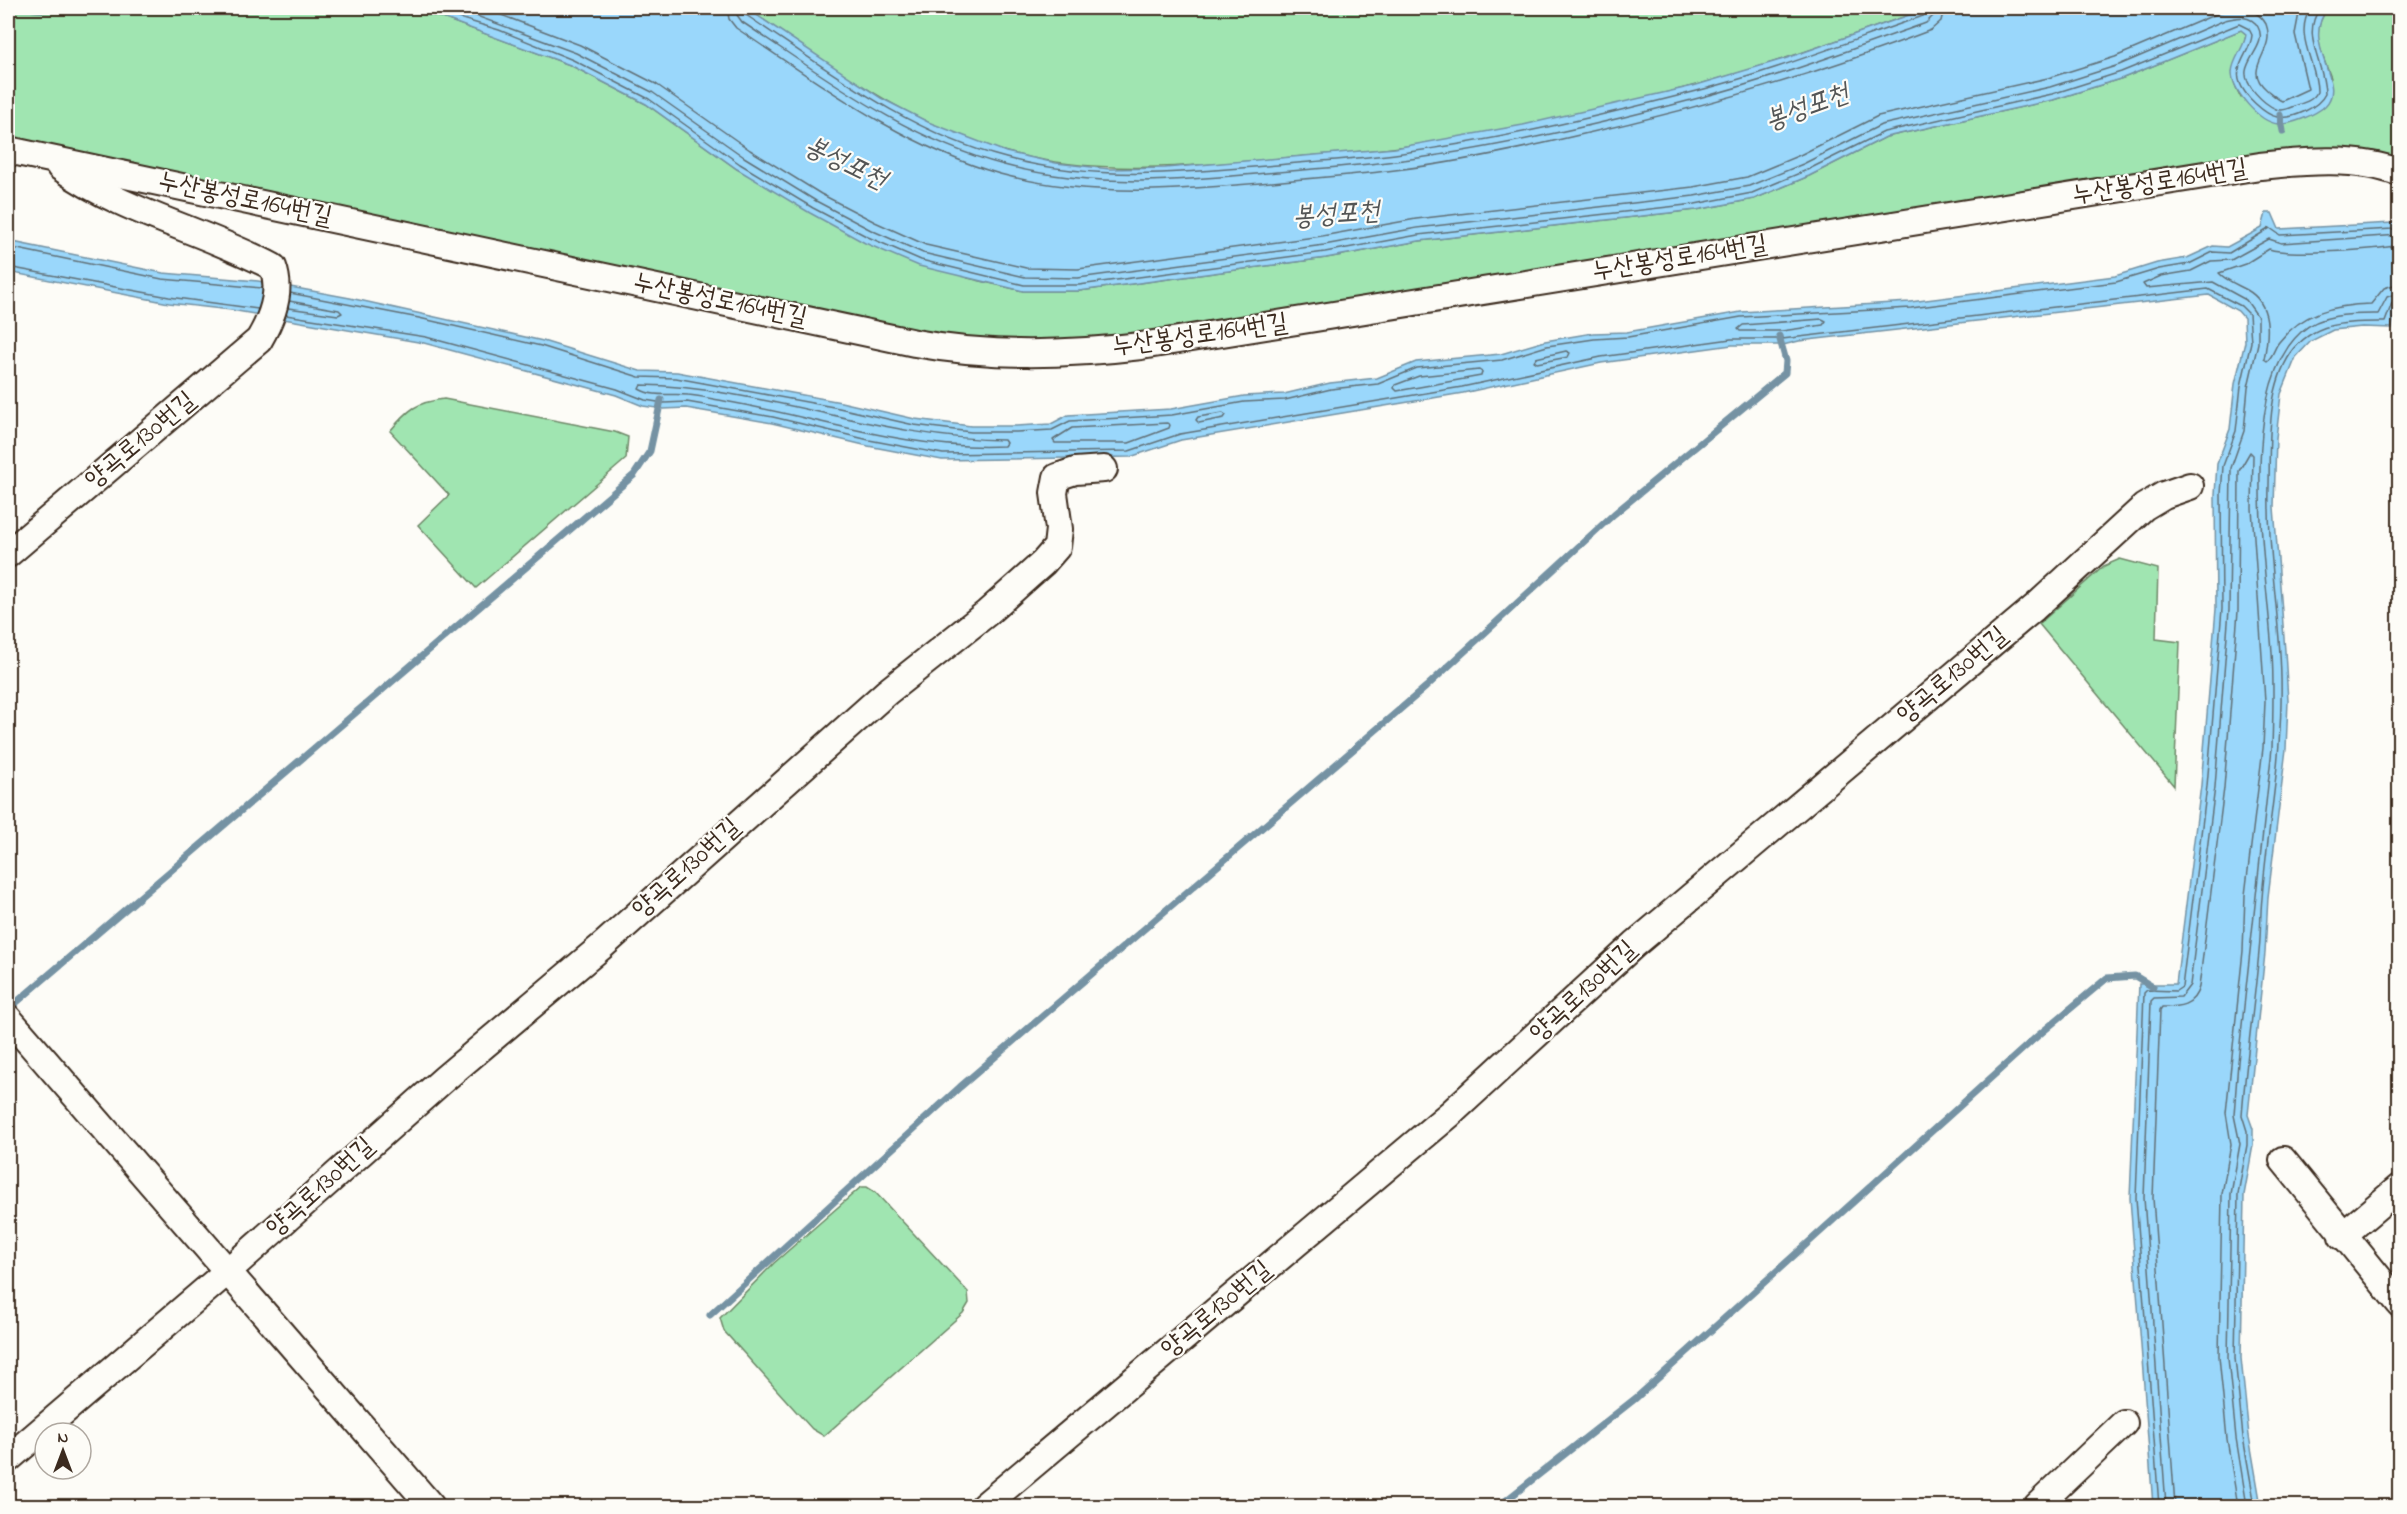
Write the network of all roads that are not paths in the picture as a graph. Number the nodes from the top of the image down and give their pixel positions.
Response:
1 (8, 150) edge
2 (48, 158) junction
3 (2400, 173) edge
4 (1104, 469) dead end
5 (2190, 486) dead end
6 (8, 554) edge
7 (8, 1018) edge
8 (2283, 1160) dead end
9 (2400, 1187) edge
10 (2342, 1236) junction
11 (229, 1270) junction
12 (2400, 1305) edge
13 (2124, 1423) dead end
14 (8, 1460) edge
15 (431, 1506) edge
16 (984, 1506) edge
17 (2037, 1506) edge

1 - 2 lane, 누산봉성로164번길
2 - 3 lane, 누산봉성로164번길
2 - 6 lane, 양곡로130번길
4 - 11 lane, 양곡로130번길
5 - 16 lane, 양곡로130번길
7 - 11 lane
8 - 10 lane
9 - 10 lane
10 - 12 lane
11 - 14 lane
11 - 15 lane
13 - 17 lane

